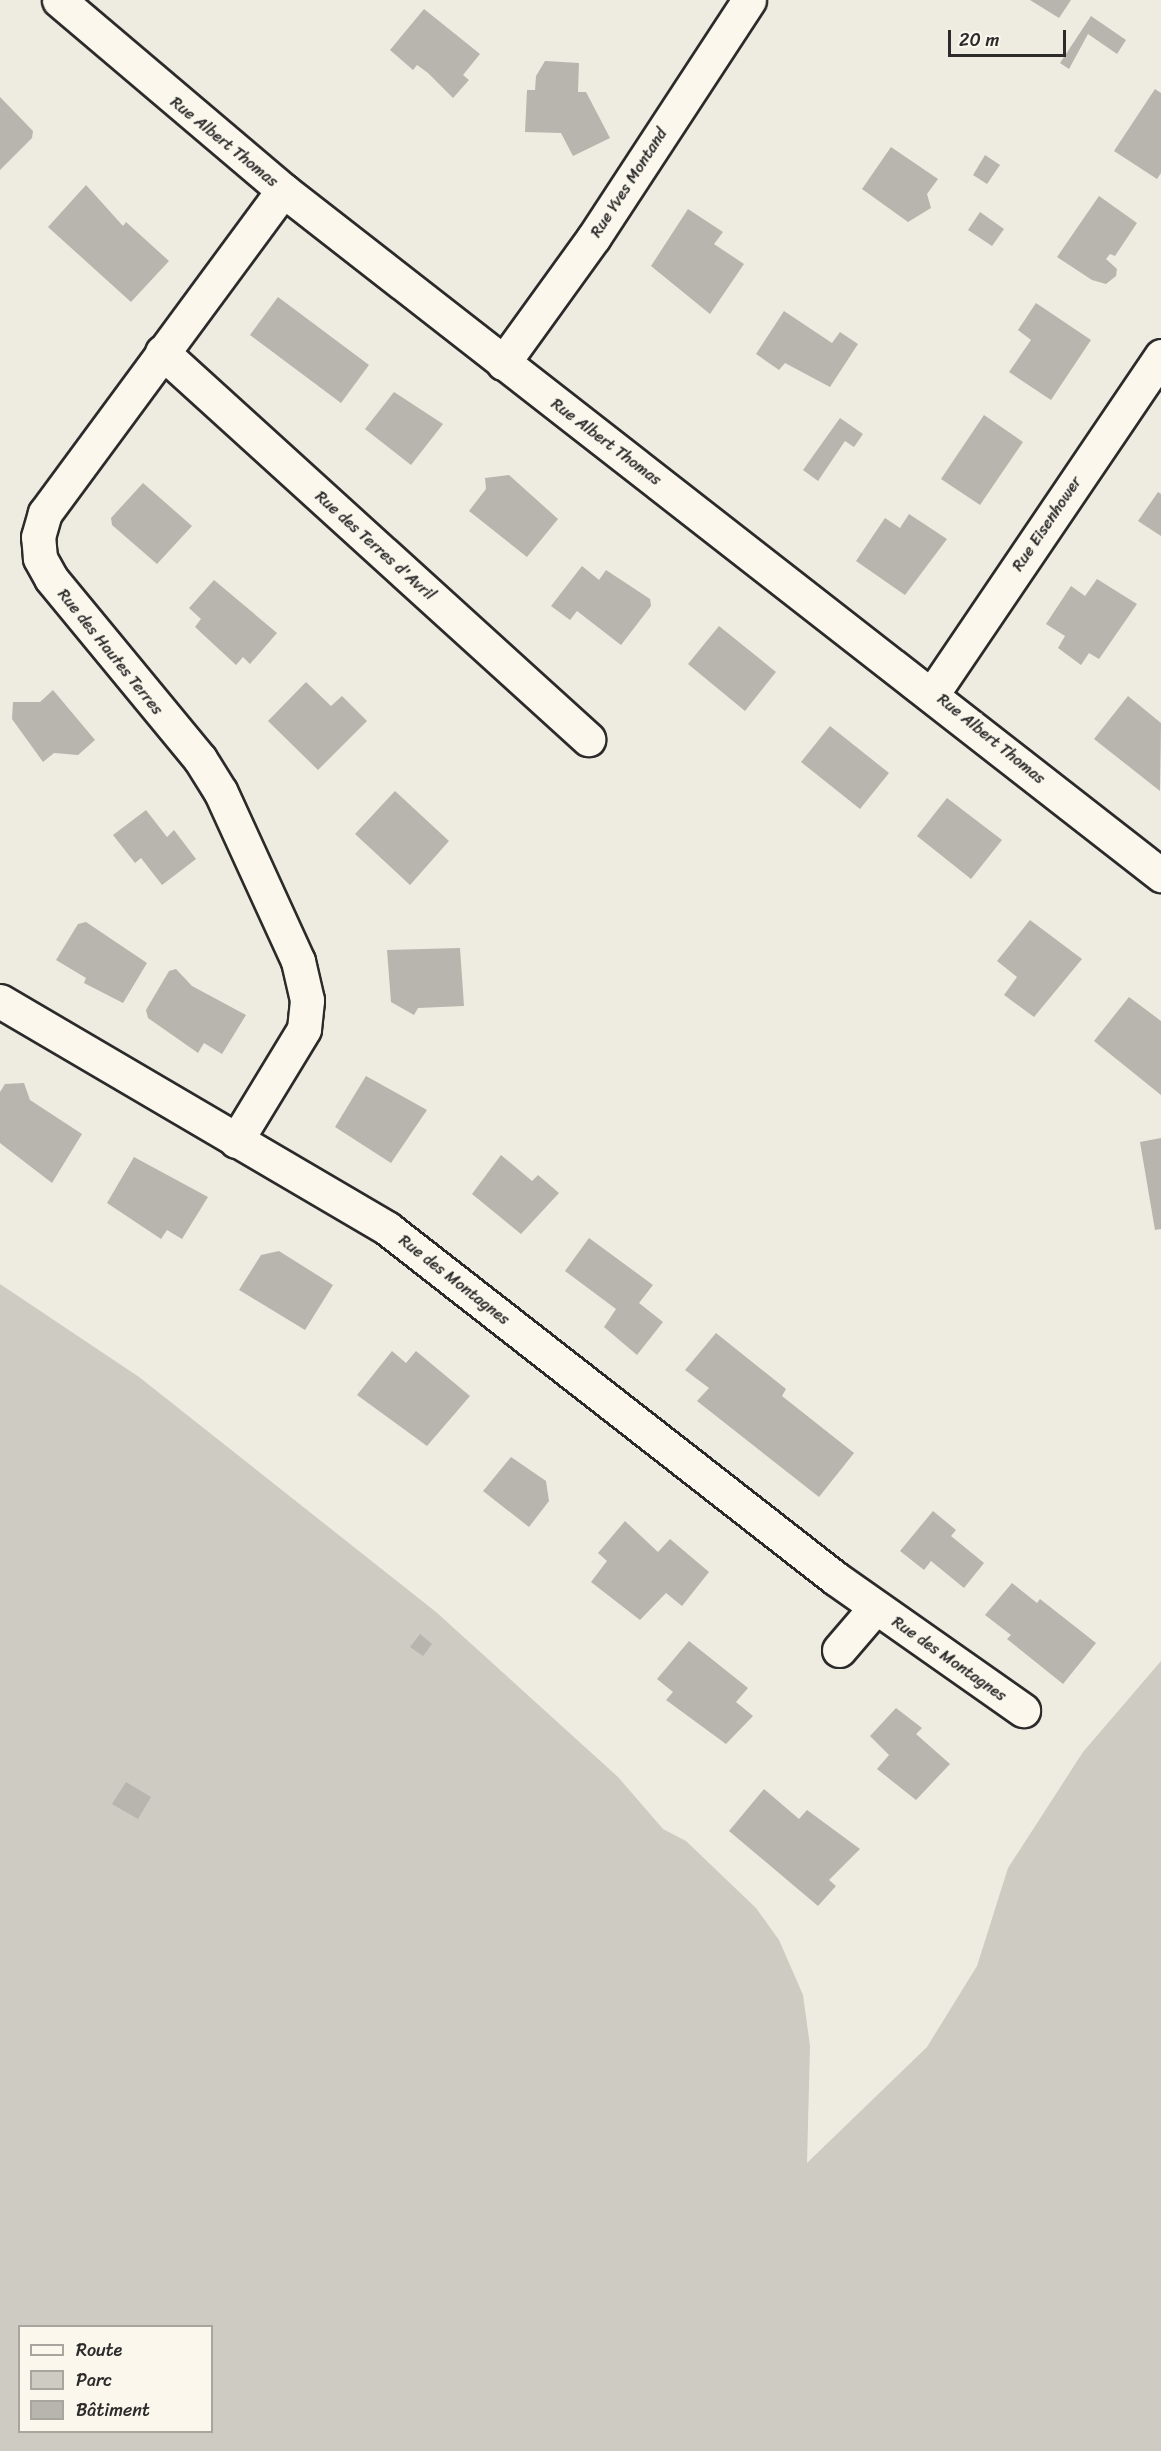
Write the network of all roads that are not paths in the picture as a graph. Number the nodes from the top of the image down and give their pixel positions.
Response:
1 (58, 0) edge
2 (749, 0) edge
3 (283, 190) junction
4 (162, 352) junction
5 (1161, 356) edge
6 (503, 363) junction
7 (933, 693) junction
8 (588, 739) dead end
9 (1161, 875) edge
10 (0, 1001) edge
11 (236, 1141) junction
12 (874, 1608) junction
13 (839, 1650) dead end
14 (1023, 1710) dead end

1 - 3 street, Rue Albert Thomas
2 - 6 street, Rue Yves Montand
3 - 4 street, Rue des Hautes Terres
3 - 6 street, Rue Albert Thomas
4 - 8 street, Rue des Terres d'Avril
4 - 11 street, Rue des Hautes Terres
5 - 7 street, Rue Eisenhower
6 - 7 street, Rue Albert Thomas
7 - 9 street, Rue Albert Thomas
10 - 11 street, Rue des Montagnes
11 - 12 street, Rue des Montagnes
12 - 13 street, Rue des Montagnes
12 - 14 street, Rue des Montagnes

